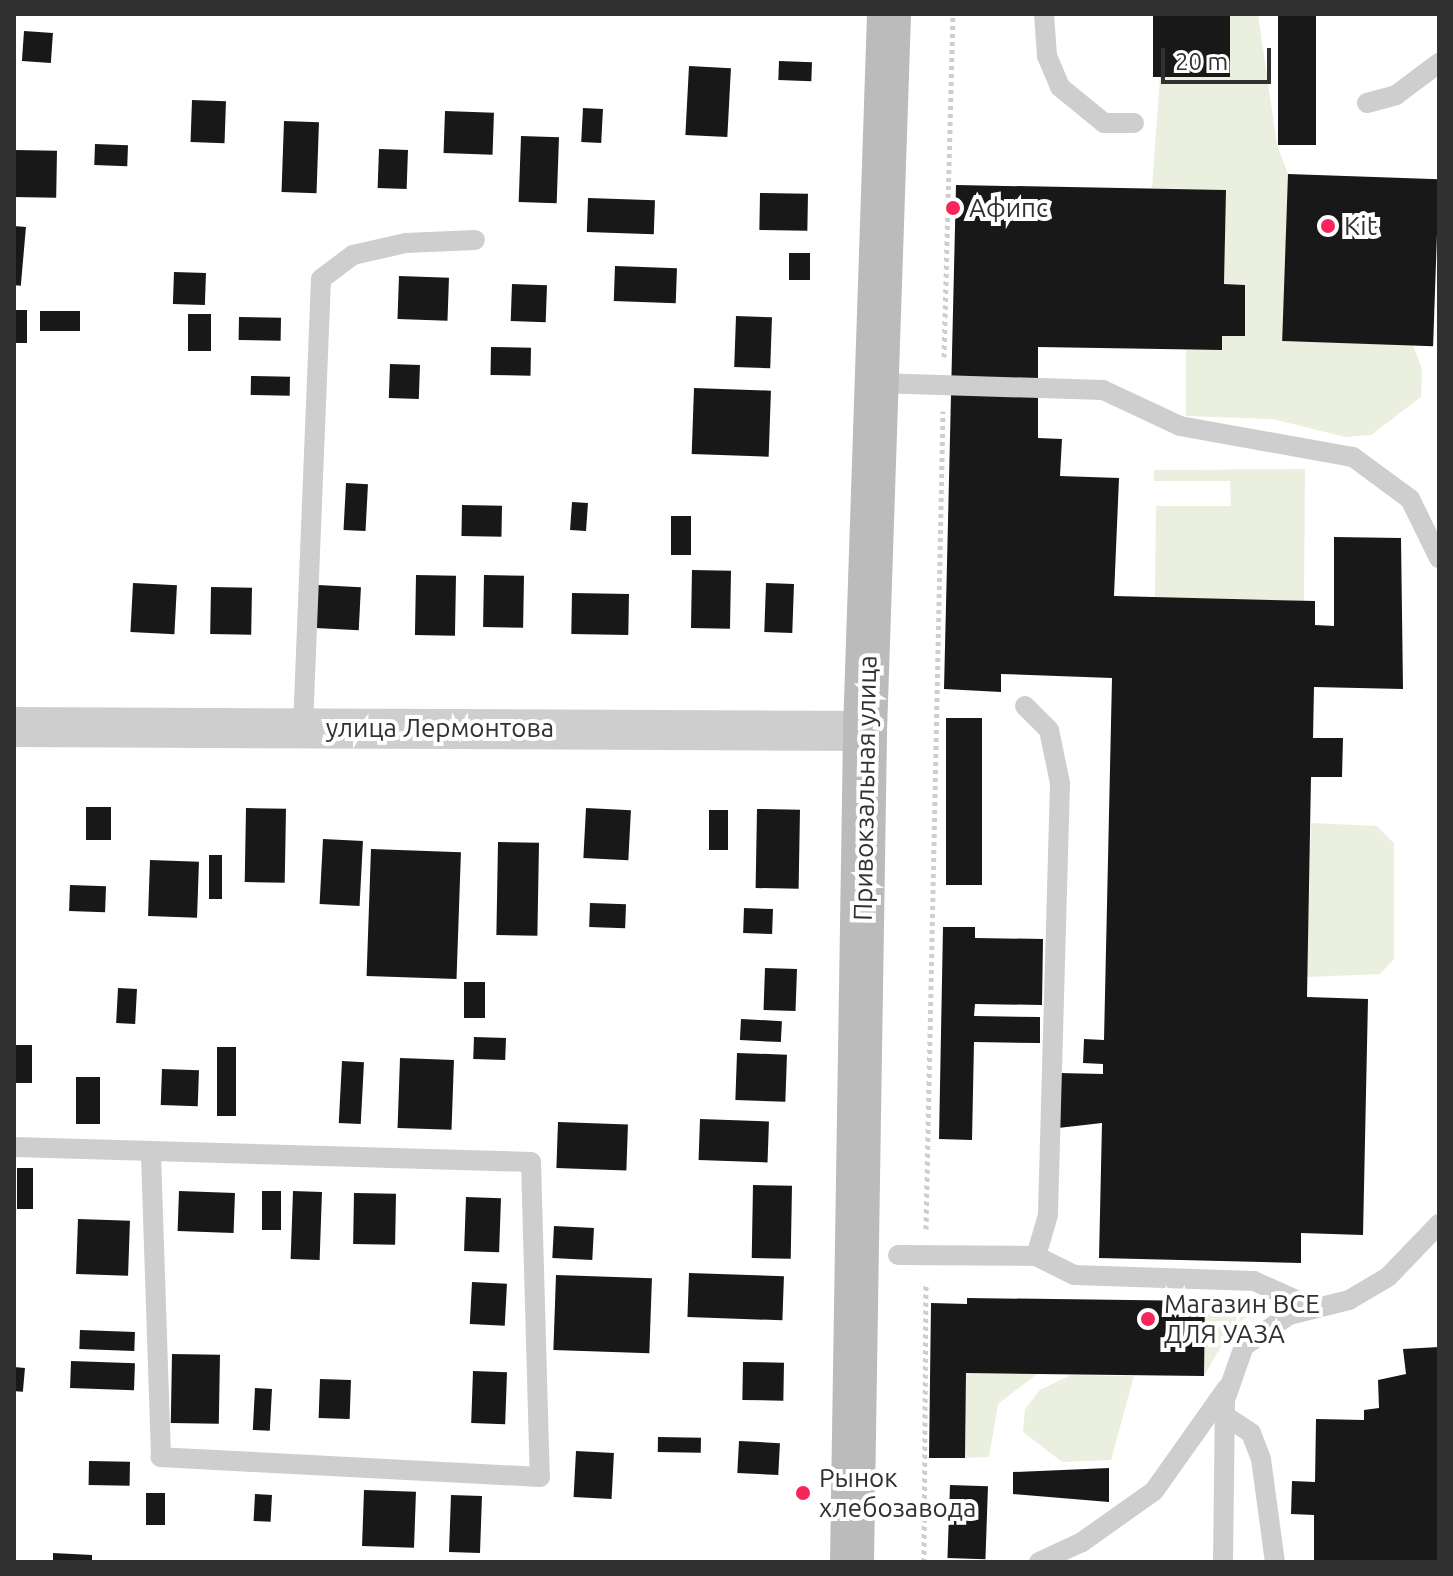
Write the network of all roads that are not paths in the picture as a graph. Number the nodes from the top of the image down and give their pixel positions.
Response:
1 (889, 14) edge
2 (1044, 14) edge
3 (1439, 63) edge
4 (1367, 103) dead end
5 (1134, 123) dead end
6 (475, 240) dead end
7 (877, 383) junction
8 (1439, 558) edge
9 (1025, 706) dead end
10 (14, 727) edge
11 (303, 727) junction
12 (865, 731) junction
13 (14, 1147) edge
14 (151, 1152) junction
15 (1439, 1224) edge
16 (898, 1255) dead end
17 (1036, 1256) junction
18 (1314, 1308) junction
19 (1227, 1388) junction
20 (1225, 1416) junction
21 (852, 1562) edge
22 (1039, 1562) edge
23 (1223, 1562) edge
24 (1275, 1562) edge

1 - 7 street, Привокзальная улица
2 - 5 lane
3 - 4 lane
6 - 11 lane
7 - 8 lane
7 - 12 street, Привокзальная улица
9 - 17 lane
10 - 11 street, улица Лермонтова
11 - 12 street, улица Лермонтова
12 - 21 street, Привокзальная улица
13 - 14 lane
14 - 14 lane
15 - 18 lane
16 - 17 lane
17 - 18 lane
18 - 19 lane
19 - 20 lane
19 - 22 lane
20 - 23 lane
20 - 24 lane

